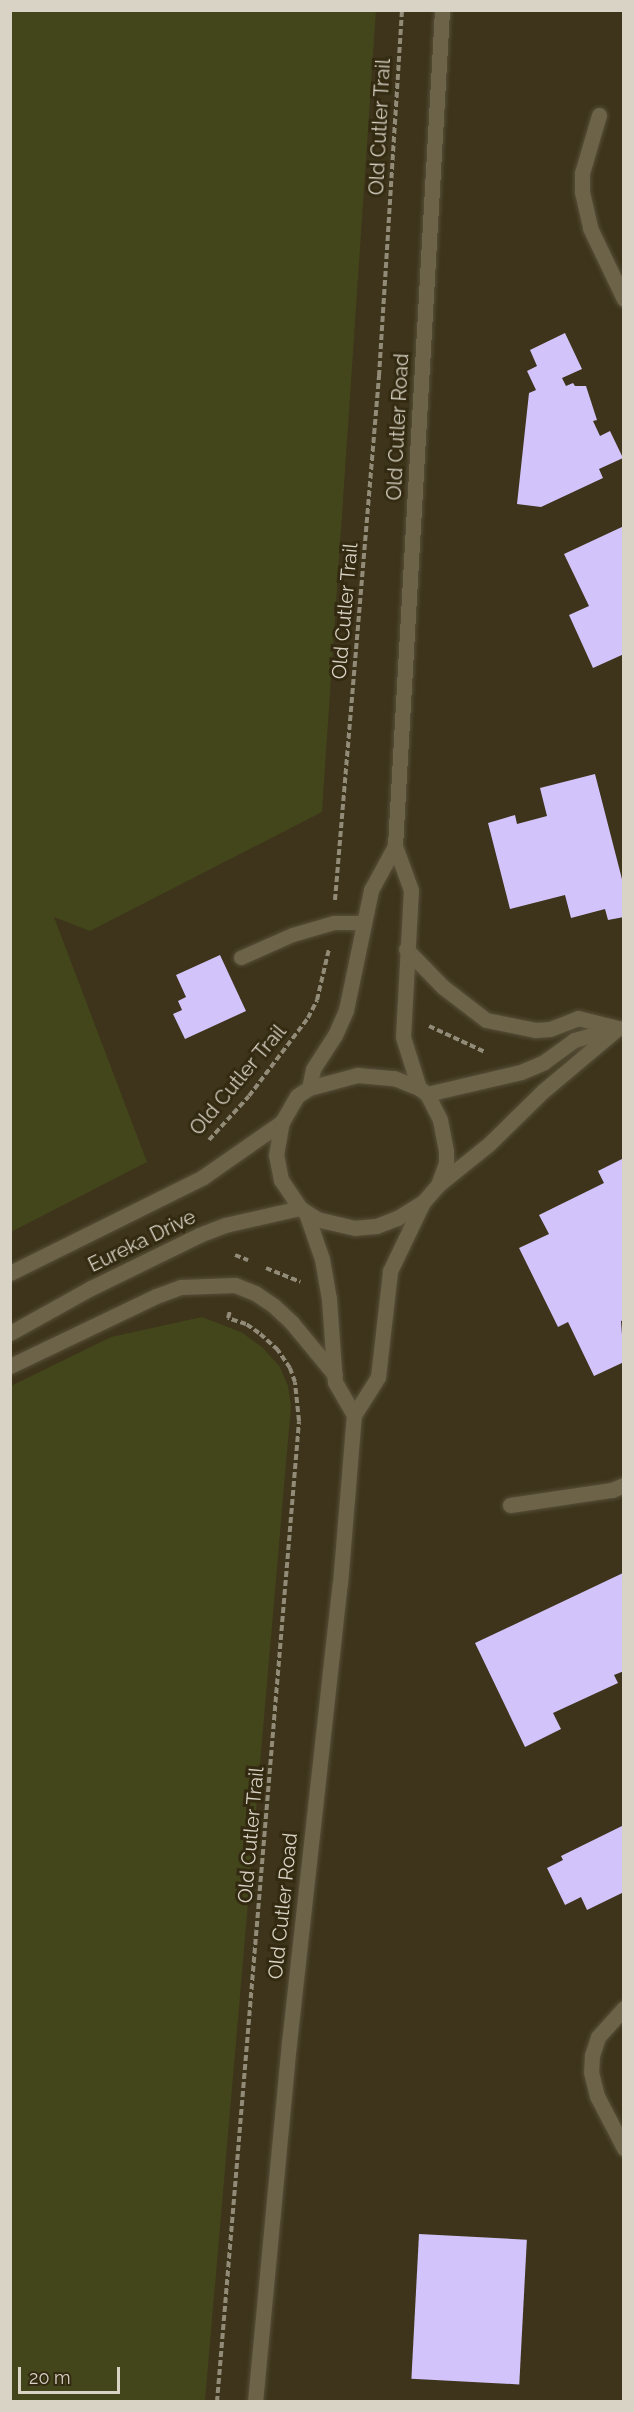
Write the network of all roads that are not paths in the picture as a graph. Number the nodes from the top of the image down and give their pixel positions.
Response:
1 (442, 10) edge
2 (599, 115) dead end
3 (624, 299) edge
4 (395, 846) junction
5 (365, 923) junction
6 (406, 949) junction
7 (241, 958) dead end
8 (621, 1027) edge
9 (309, 1088) junction
10 (423, 1091) junction
11 (282, 1122) junction
12 (438, 1185) junction
13 (423, 1202) junction
14 (303, 1211) junction
15 (10, 1273) edge
16 (10, 1333) edge
17 (10, 1366) edge
18 (335, 1375) junction
19 (354, 1415) junction
20 (624, 1485) edge
21 (510, 1505) dead end
22 (624, 2008) edge
23 (624, 2148) edge
24 (255, 2402) edge

1 - 4 main road, Old Cutler Road
2 - 3 main road
4 - 5 main road, Old Cutler Road
4 - 6 main road, Old Cutler Road
5 - 7 lane
5 - 9 main road, Old Cutler Road
6 - 8 main road
6 - 10 main road, Old Cutler Road
8 - 10 main road
8 - 12 main road
9 - 10 main road
9 - 11 main road
10 - 12 main road
11 - 14 main road
11 - 15 main road, Eureka Drive
12 - 13 main road
13 - 14 main road
13 - 19 main road, Old Cutler Road
14 - 16 main road, Eureka Drive
14 - 18 main road
17 - 18 main road
18 - 19 main road
19 - 24 main road, Old Cutler Road
20 - 21 main road
22 - 23 main road

